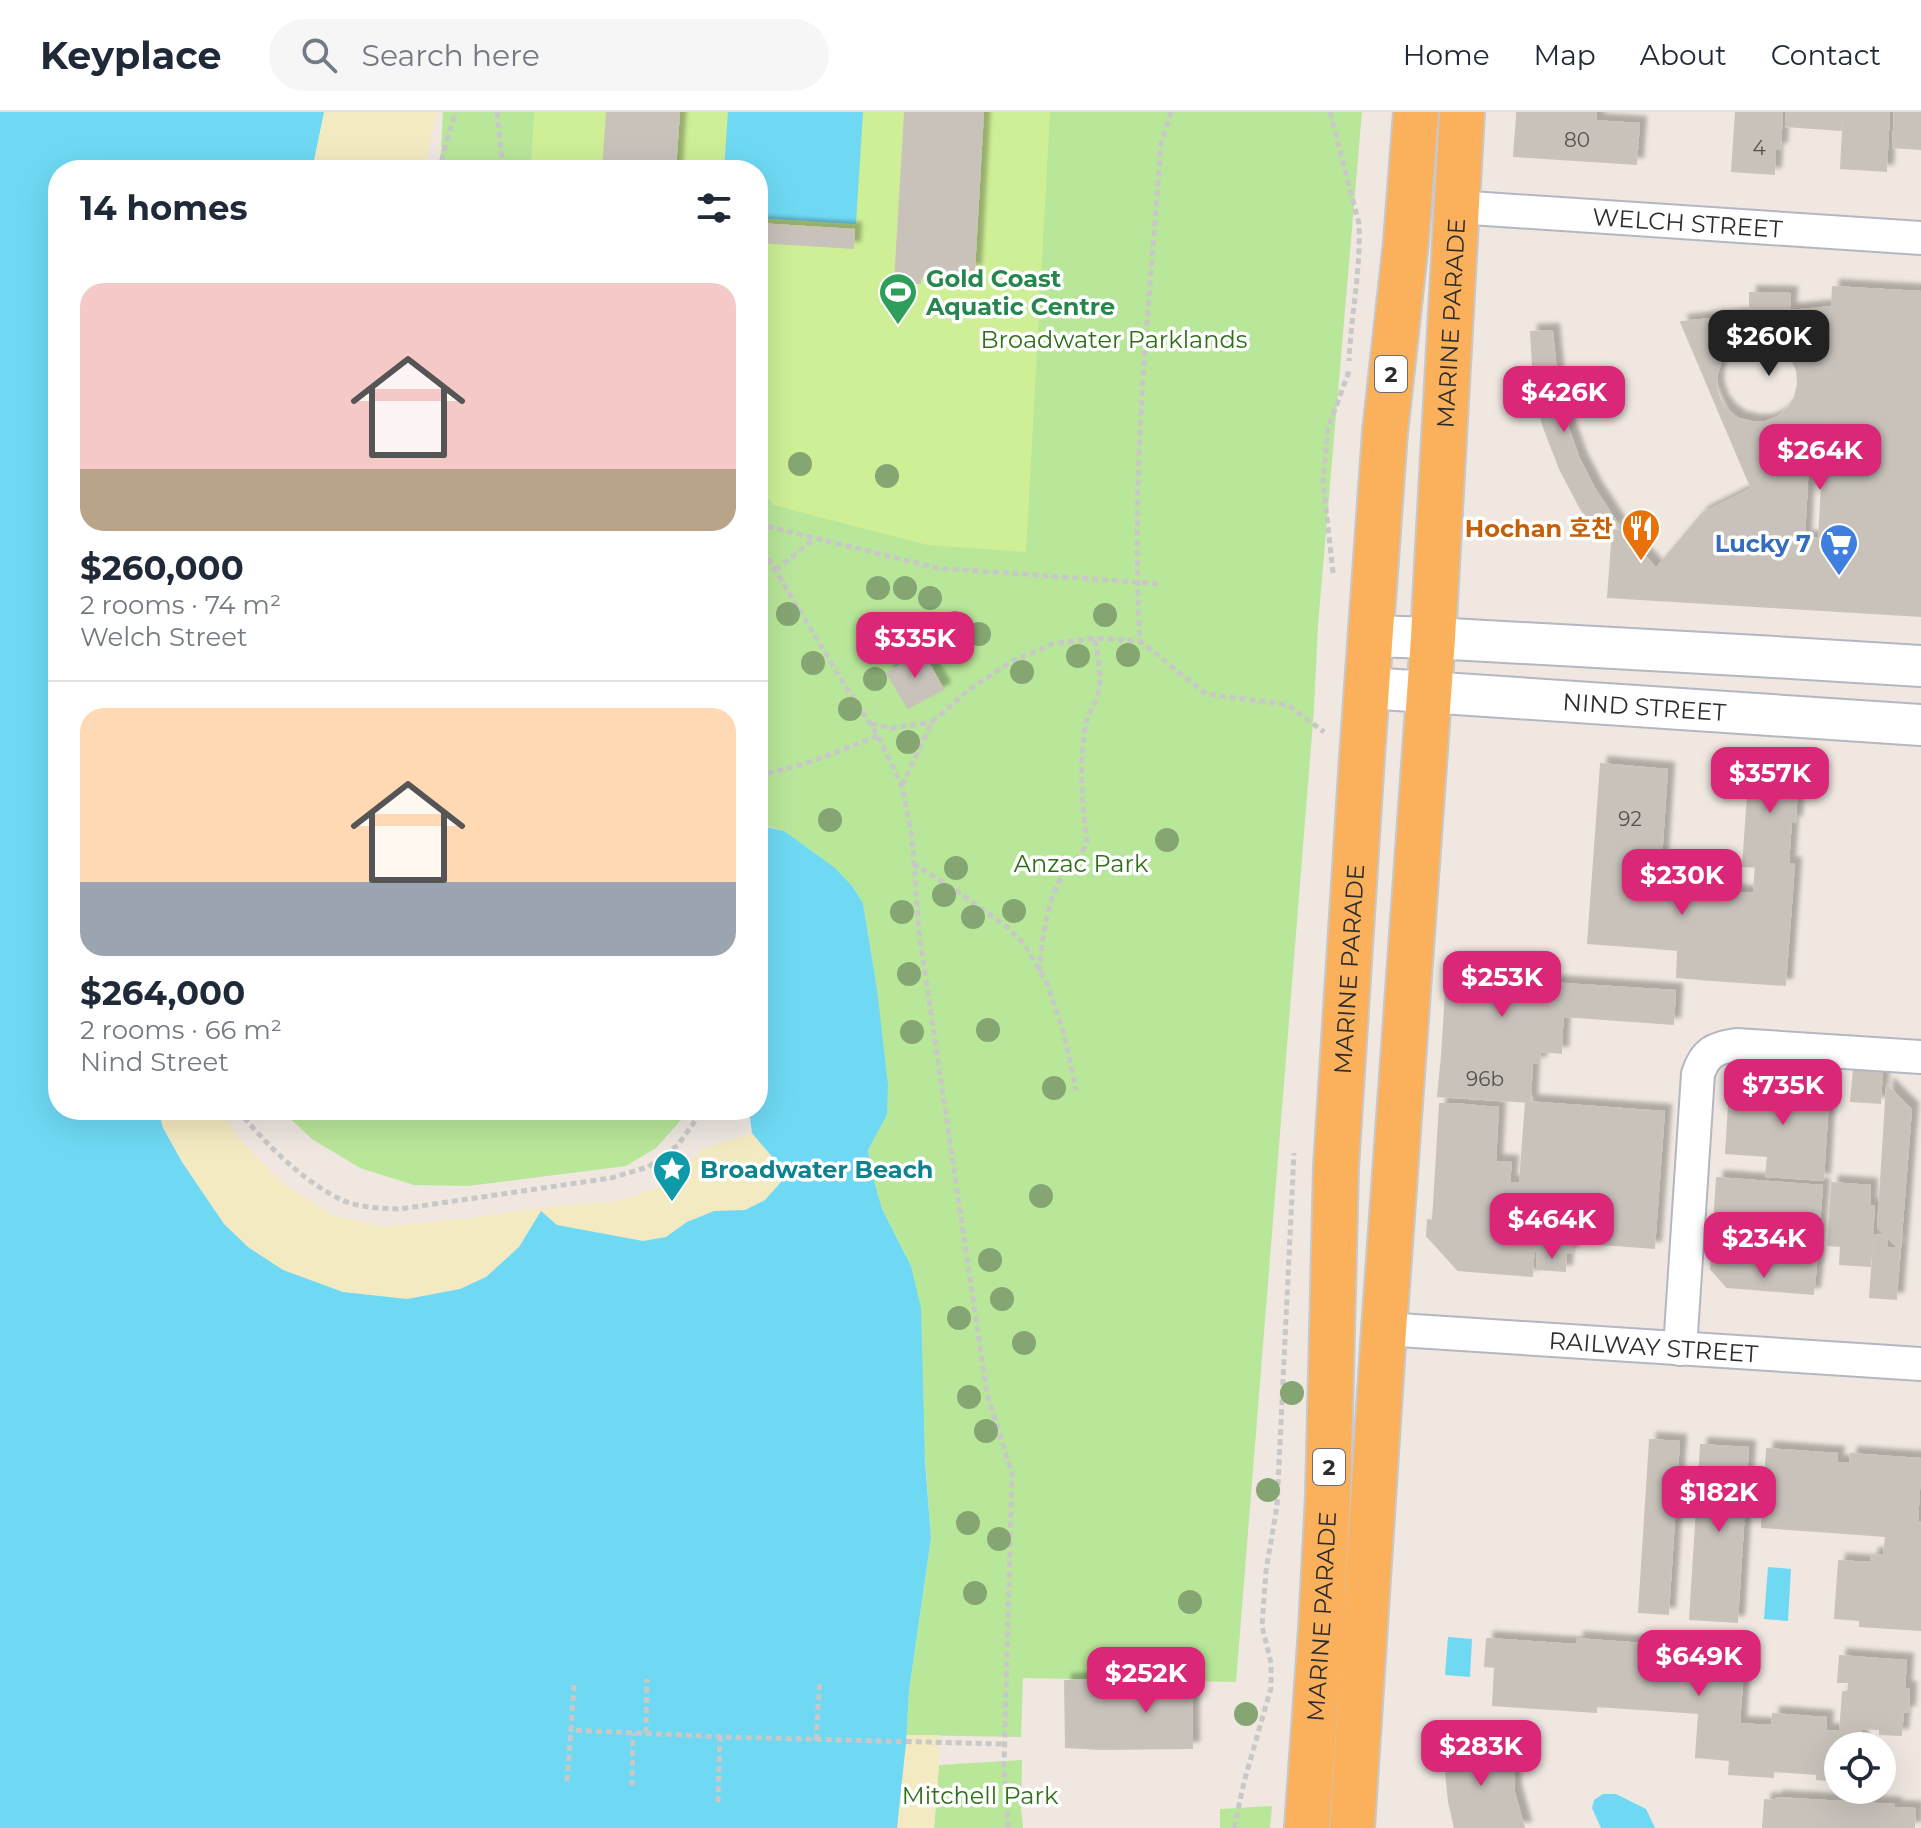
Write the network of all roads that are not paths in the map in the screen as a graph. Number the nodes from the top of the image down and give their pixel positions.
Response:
1 (1416, 112) edge
2 (1462, 112) edge
3 (1456, 207) junction
4 (1921, 238) edge
5 (1371, 636) junction
6 (1433, 638) junction
7 (1527, 644) junction
8 (1757, 656) junction
9 (1921, 666) edge
10 (1367, 688) junction
11 (1429, 692) junction
12 (1522, 697) junction
13 (1755, 714) junction
14 (1921, 725) edge
15 (1921, 1057) edge
16 (1384, 1329) junction
17 (1680, 1349) junction
18 (1921, 1364) edge
19 (1307, 1828) edge
20 (1352, 1828) edge

1 - 5 highway, MARINE PARADE / 2
2 - 3 highway, MARINE PARADE / 2
3 - 4 street, WELCH STREET
3 - 6 highway, MARINE PARADE / 2
5 - 6 street
5 - 10 highway, MARINE PARADE / 2
6 - 7 street
6 - 11 highway, MARINE PARADE / 2
7 - 8 street
7 - 12 street
8 - 9 street
8 - 13 street
10 - 11 street, NIND STREET
10 - 19 highway, MARINE PARADE / 2
11 - 12 street, NIND STREET
11 - 16 highway, MARINE PARADE / 2
12 - 13 street, NIND STREET
13 - 14 street, NIND STREET
15 - 17 street
16 - 17 street, RAILWAY STREET
16 - 20 highway, MARINE PARADE / 2
17 - 18 street, RAILWAY STREET

